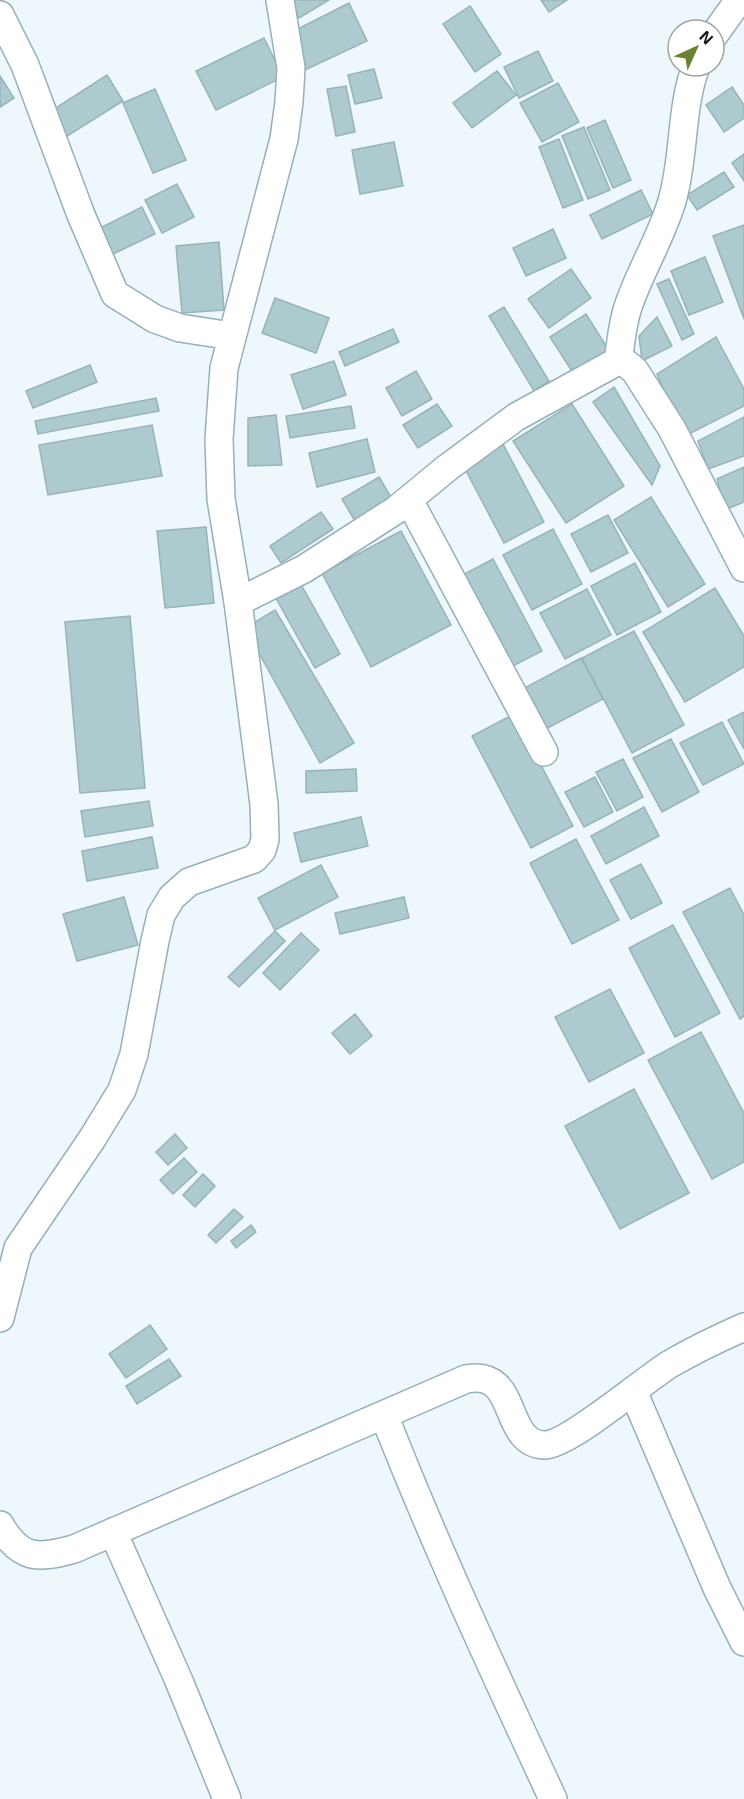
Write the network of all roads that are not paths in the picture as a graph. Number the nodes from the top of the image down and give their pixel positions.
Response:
1 (280, 0) edge
2 (739, 0) edge
3 (0, 15) edge
4 (726, 18) edge
5 (692, 78) edge
6 (232, 336) junction
7 (618, 361) junction
8 (409, 500) junction
9 (744, 568) edge
10 (238, 602) junction
11 (544, 752) dead end
12 (0, 1318) edge
13 (744, 1327) edge
14 (633, 1391) junction
15 (384, 1415) junction
16 (0, 1525) edge
17 (113, 1532) junction
18 (744, 1642) edge
19 (227, 1799) edge
20 (553, 1799) edge

1 - 6 street
2 - 4 street
3 - 6 street
5 - 7 street
6 - 10 street
7 - 8 street
7 - 9 street
8 - 10 street
8 - 11 street
10 - 12 street
13 - 14 street
14 - 15 street
14 - 18 street
15 - 17 street
15 - 20 street
16 - 17 street
17 - 19 street

